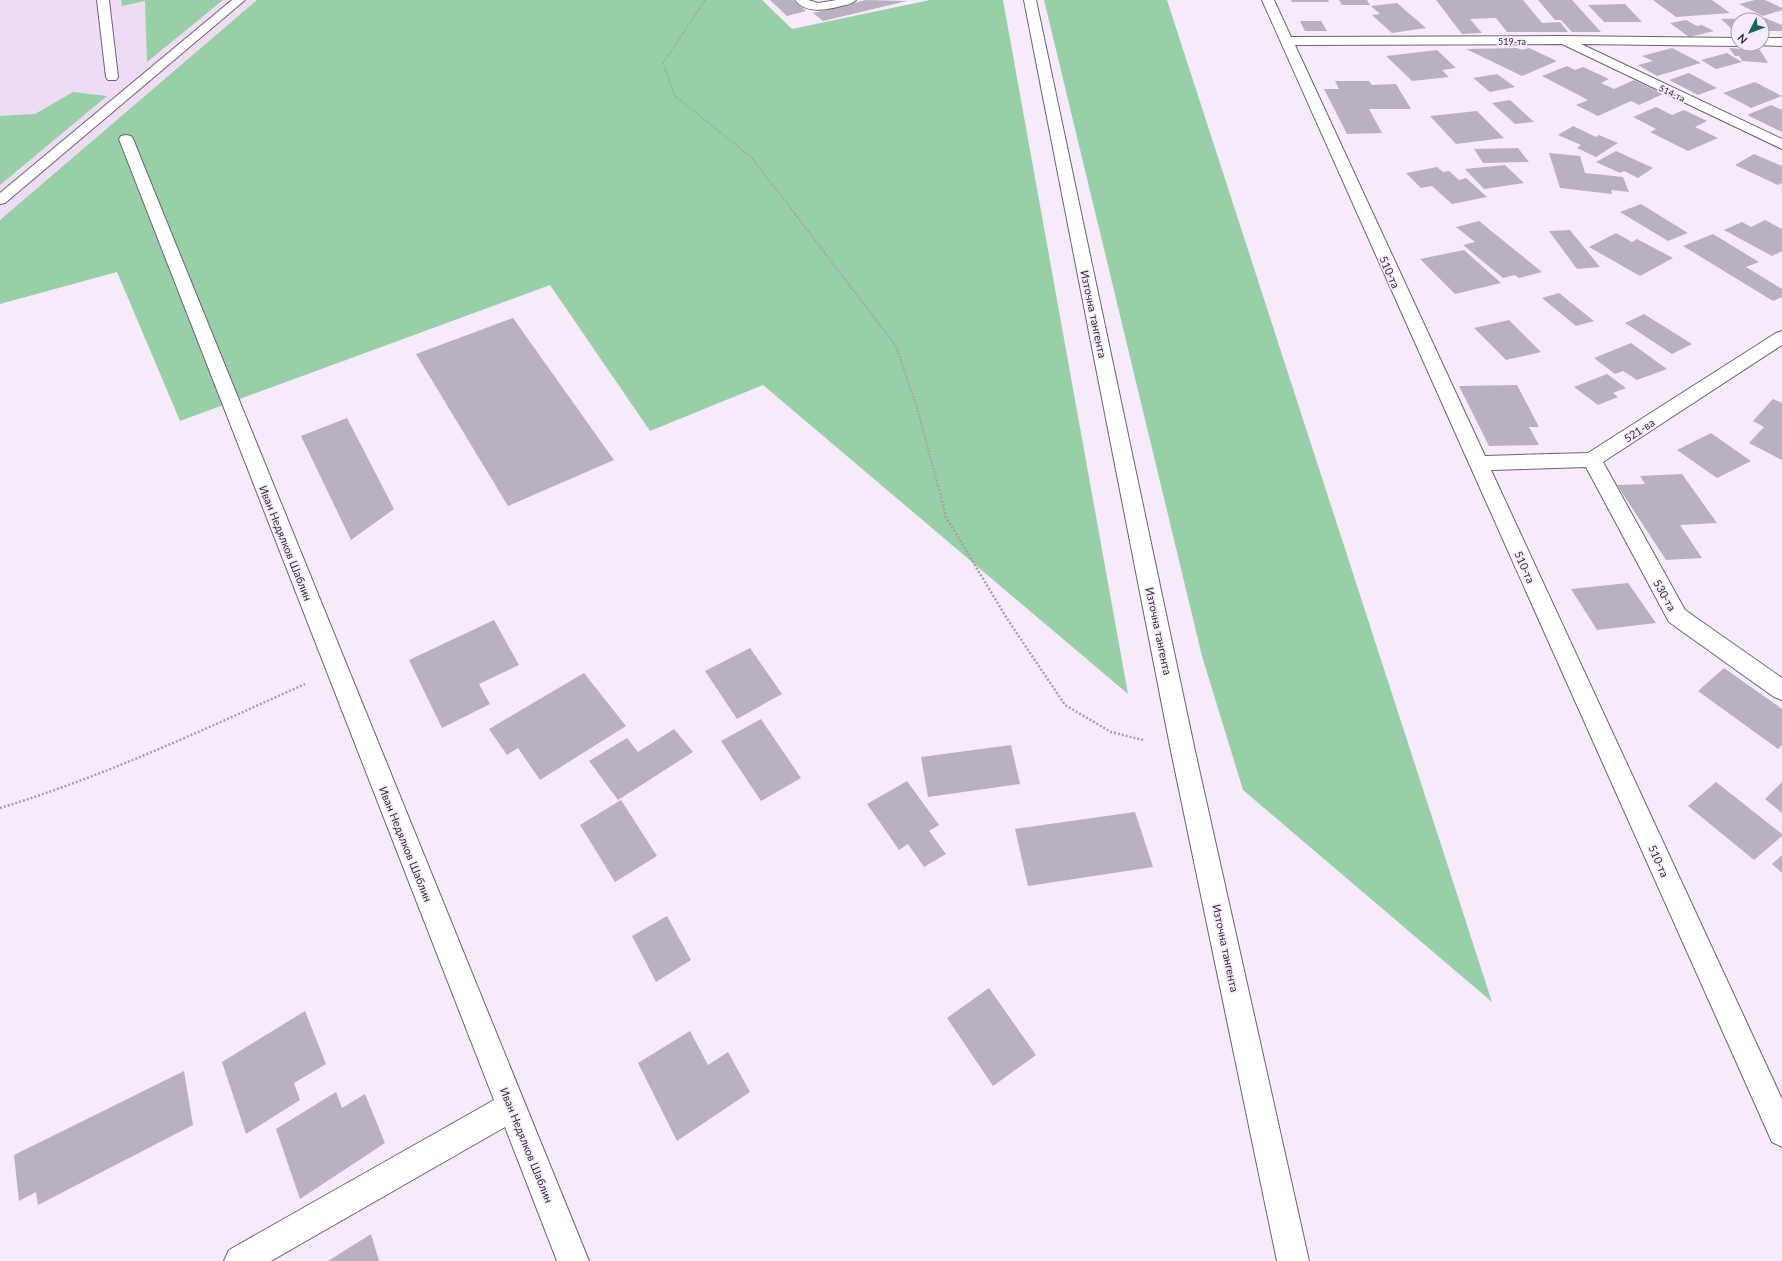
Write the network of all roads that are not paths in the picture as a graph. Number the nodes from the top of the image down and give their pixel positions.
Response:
1 (103, 0) edge
2 (239, 0) edge
3 (801, 0) edge
4 (850, 0) edge
5 (1030, 0) edge
6 (1268, 0) edge
7 (1562, 40) junction
8 (1286, 41) junction
9 (1730, 42) edge
10 (1770, 42) edge
11 (1782, 42) edge
12 (112, 77) dead end
13 (126, 139) dead end
14 (1782, 145) edge
15 (0, 200) edge
16 (1782, 337) edge
17 (1592, 460) junction
18 (1478, 463) junction
19 (1782, 690) edge
20 (512, 1107) junction
21 (1782, 1132) edge
22 (240, 1261) edge
23 (572, 1261) edge
24 (1293, 1261) edge

1 - 12 lane
2 - 15 lane
3 - 4 lane
5 - 24 street, Източна тангента
6 - 8 street, 510-та
7 - 8 street, 519-та
7 - 9 street, 519-та
7 - 14 street, 514-та
8 - 18 street, 510-та
10 - 11 street
13 - 20 street, Иван Недялков Шаблин
16 - 17 street, 521-ва
17 - 18 street
17 - 19 street, 530-та
18 - 21 street, 510-та
20 - 22 street
20 - 23 street, Иван Недялков Шаблин

